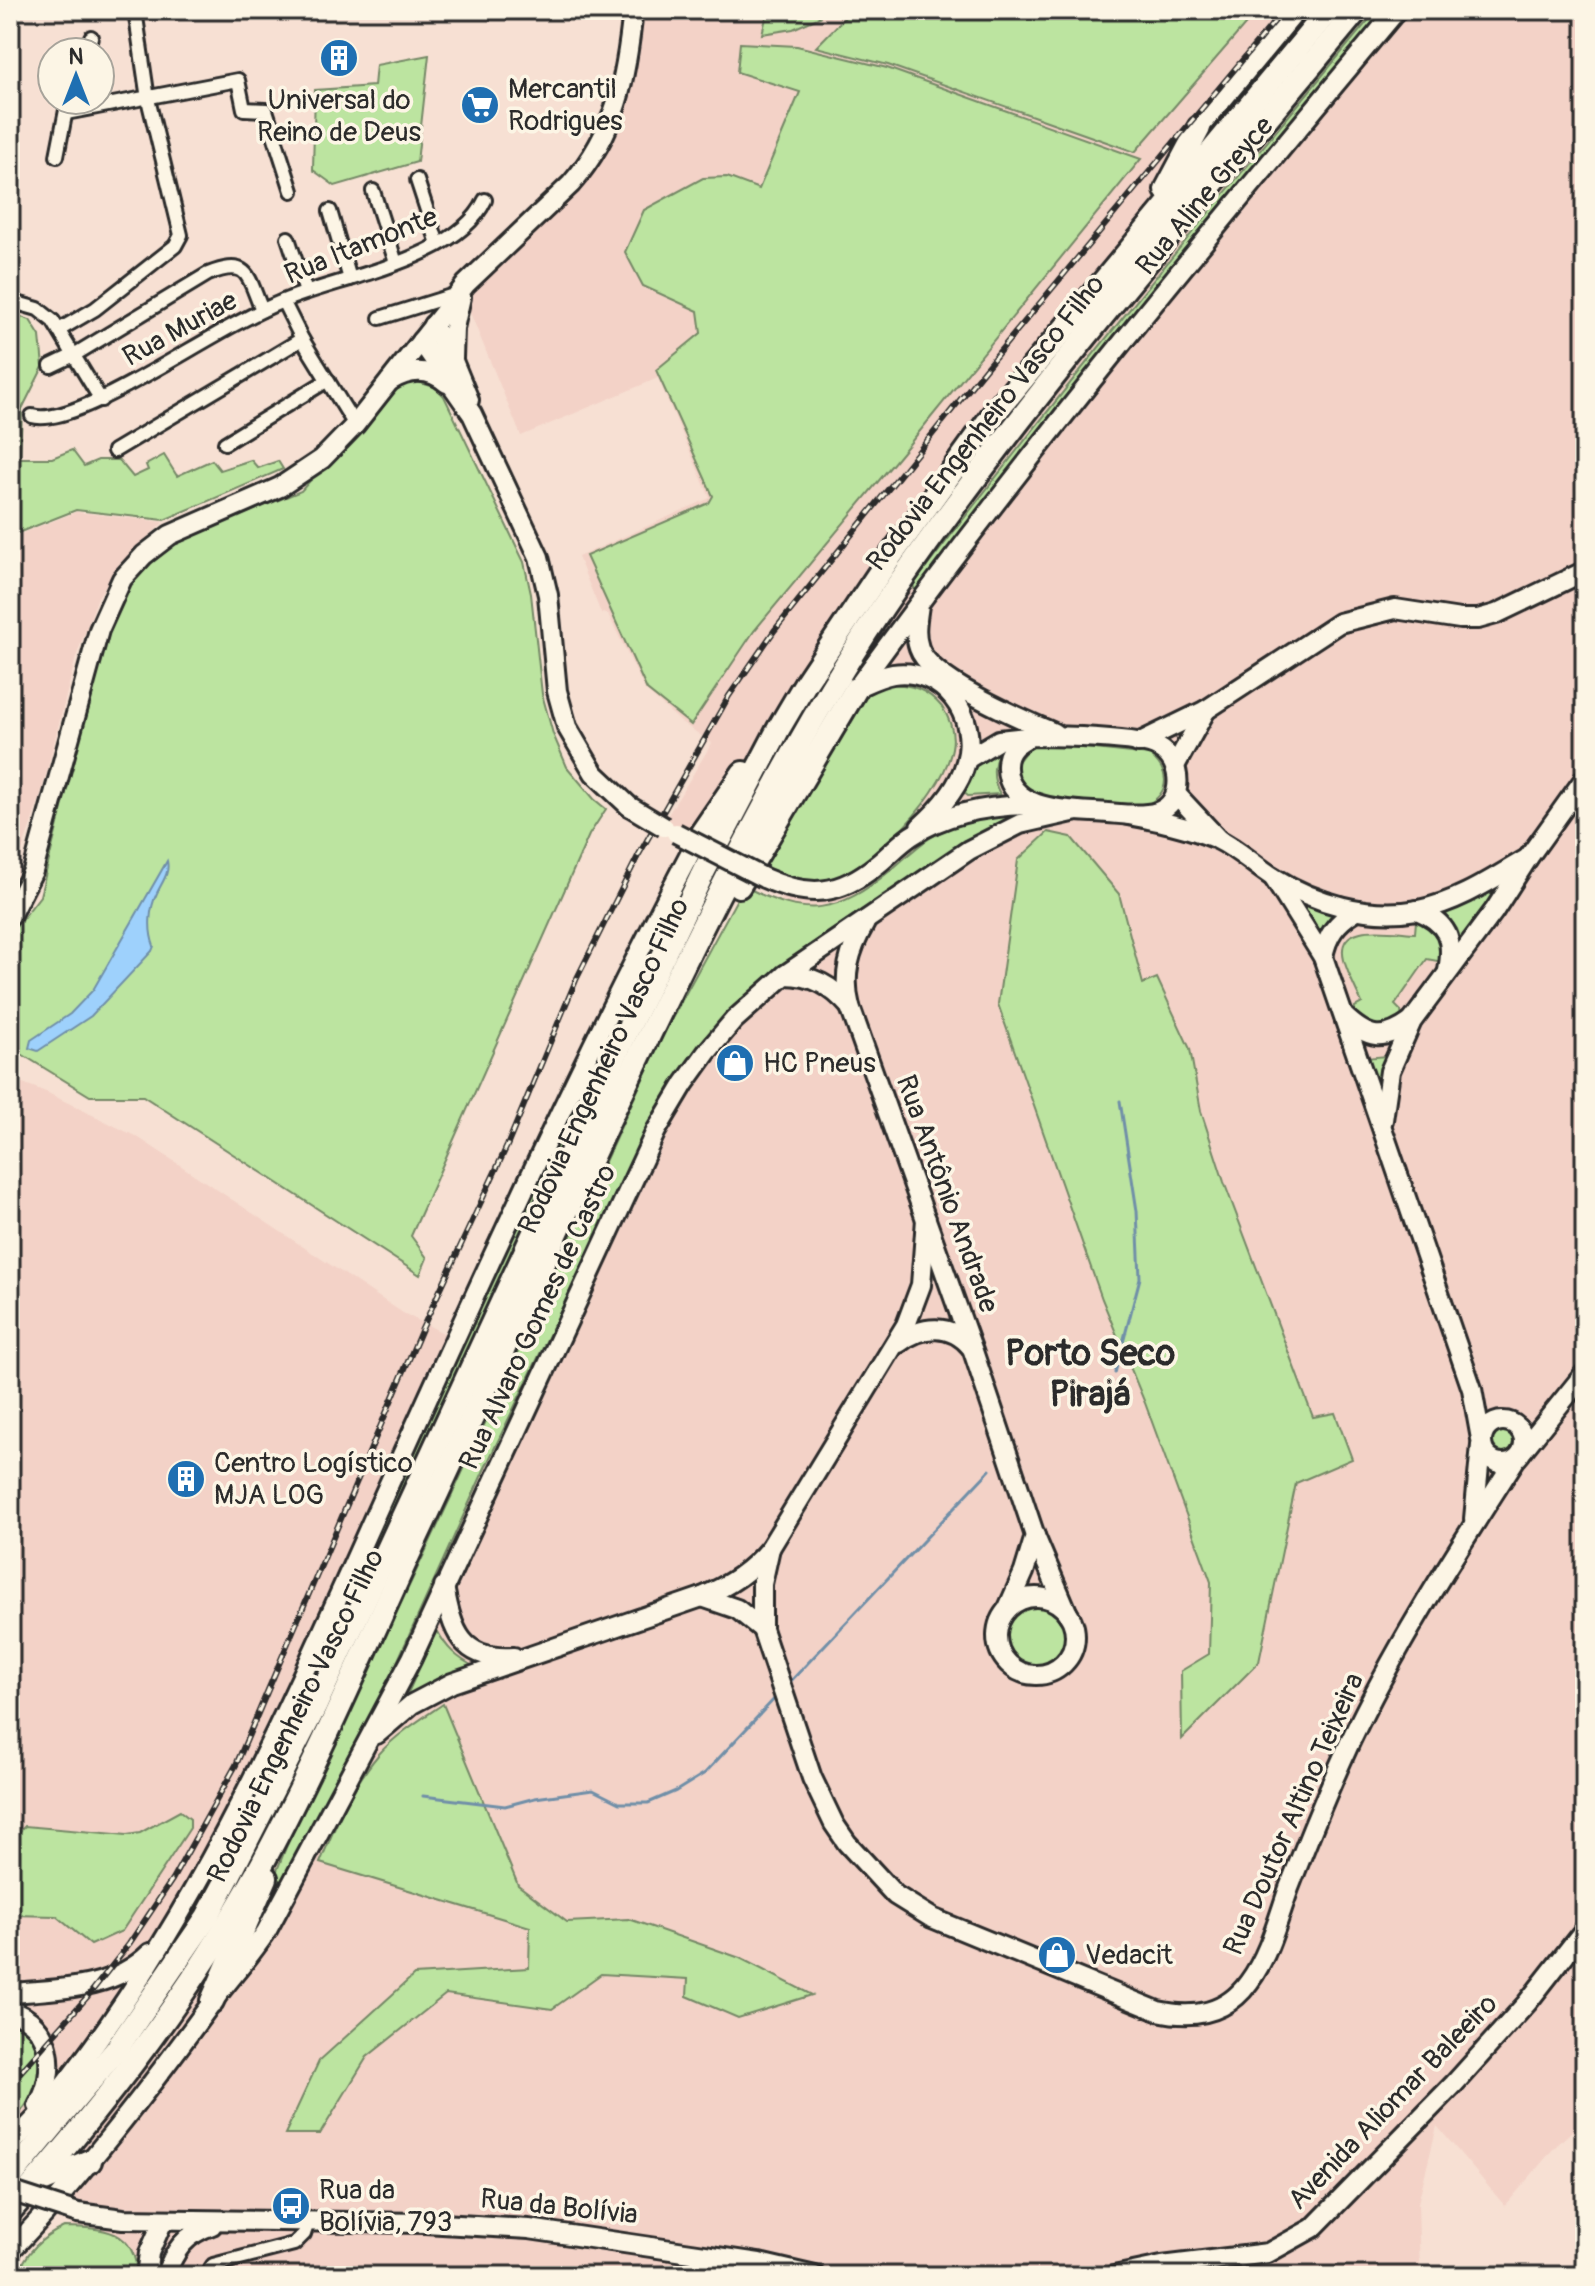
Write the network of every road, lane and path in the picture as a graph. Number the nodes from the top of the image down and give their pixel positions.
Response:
1 (135, 10) edge
2 (633, 10) edge
3 (1297, 10) edge
4 (1329, 10) edge
5 (1357, 10) edge
6 (1397, 10) edge
7 (148, 99) junction
8 (116, 102) edge
9 (65, 116) edge
10 (1199, 128) joint
11 (57, 156) dead end
12 (417, 180) dead end
13 (292, 191) dead end
14 (373, 191) dead end
15 (485, 200) dead end
16 (330, 211) dead end
17 (288, 238) dead end
18 (1138, 238) junction
19 (438, 244) junction
20 (396, 263) junction
21 (350, 279) junction
22 (462, 289) junction
23 (306, 292) junction
24 (10, 301) edge
25 (283, 301) junction
26 (262, 310) junction
27 (380, 318) dead end
28 (433, 325) junction
29 (59, 330) junction
30 (302, 339) junction
31 (421, 341) junction
32 (74, 355) junction
33 (453, 361) junction
34 (51, 366) dead end
35 (328, 380) junction
36 (387, 382) junction
37 (454, 391) junction
38 (101, 400) junction
39 (472, 414) junction
40 (32, 416) dead end
41 (355, 425) junction
42 (225, 443) dead end
43 (114, 451) dead end
44 (1585, 571) edge
45 (920, 599) junction
46 (856, 689) junction
47 (1206, 710) junction
48 (779, 728) junction
49 (1031, 736) junction
50 (1060, 736) junction
51 (1138, 743) junction
52 (967, 759) junction
53 (1175, 766) junction
54 (1585, 778) edge
55 (957, 784) junction
56 (1176, 794) junction
57 (1041, 805) junction
58 (999, 806) junction
59 (1077, 811) junction
60 (1129, 815) junction
61 (679, 834) junction
62 (912, 835) junction
63 (1220, 841) junction
64 (1528, 858) junction
65 (1273, 877) junction
66 (1417, 910) junction
67 (1355, 911) junction
68 (10, 916) edge
69 (867, 919) junction
70 (1323, 957) junction
71 (1447, 974) junction
72 (785, 975) junction
73 (850, 1007) junction
74 (1344, 1016) junction
75 (1412, 1021) junction
76 (645, 1041) junction
77 (1382, 1126) junction
78 (926, 1219) junction
79 (896, 1345) junction
80 (973, 1351) junction
81 (1585, 1373) edge
82 (1472, 1389) junction
83 (1549, 1418) junction
84 (1507, 1422) junction
85 (1481, 1442) junction
86 (1519, 1455) junction
87 (1474, 1526) junction
88 (1035, 1536) junction
89 (770, 1548) junction
90 (444, 1586) junction
91 (702, 1597) junction
92 (1006, 1610) junction
93 (1068, 1614) junction
94 (762, 1629) junction
95 (541, 1652) junction
96 (369, 1741) junction
97 (292, 1807) junction
98 (179, 1916) junction
99 (1585, 1929) edge
100 (10, 1993) edge
101 (212, 2001) junction
102 (10, 2011) edge
103 (25, 2129) junction
104 (10, 2146) edge
105 (90, 2161) junction
106 (10, 2178) edge
107 (34, 2184) junction
108 (10, 2191) edge
109 (10, 2211) edge
110 (123, 2219) junction
111 (166, 2221) junction
112 (230, 2221) junction
113 (308, 2222) junction
114 (15, 2246) edge
115 (176, 2249) junction
116 (149, 2253) junction
117 (10, 2265) edge
118 (146, 2276) edge
119 (165, 2276) edge
120 (206, 2276) edge
121 (815, 2276) edge
122 (1114, 2276) edge

1 - 7 street
2 - 22 main road
3 - 10 main road
4 - 18 highway, Rodovia Engenheiro Vasco Filho
5 - 76 highway, Rodovia Engenheiro Vasco Filho
6 - 45 main road, Rua Aline Greyce
7 - 8 street
7 - 13 street
7 - 29 street
9 - 11 street
10 - 18 highway
12 - 19 street
14 - 20 street
15 - 19 street, Rua Itamonte
16 - 21 street
17 - 23 street
18 - 48 highway, Rodovia Engenheiro Vasco Filho
19 - 20 street, Rua Itamonte
20 - 21 street, Rua Itamonte
21 - 23 street, Rua Itamonte
22 - 27 street
22 - 28 main road
22 - 33 main road
23 - 25 street, Rua Itamonte
24 - 29 street
25 - 26 street, Rua Muriae
25 - 30 street, Rua Itamonte
26 - 32 street
26 - 38 street, Rua Muriae
28 - 31 main road
28 - 33 main road
29 - 32 street
30 - 35 street, Rua Itamonte
30 - 43 street
31 - 36 main road
31 - 37 main road
32 - 34 street
32 - 38 street
33 - 39 main road
35 - 41 street, Rua Itamonte
35 - 42 street
36 - 37 main road
36 - 41 main road
37 - 39 main road
38 - 40 street, Rua Muriae
39 - 61 main road, bridge
41 - 68 main road
44 - 47 main road
45 - 46 main road, Rua Aline Greyce
45 - 50 main road
46 - 52 main road
46 - 76 highway
47 - 51 main road
47 - 53 main road
48 - 61 highway
48 - 106 highway, Rodovia Engenheiro Vasco Filho
49 - 50 main road
49 - 52 main road
49 - 57 main road
50 - 51 main road
51 - 53 main road
52 - 55 main road
53 - 56 main road
54 - 64 main road
55 - 58 main road
55 - 62 main road
56 - 60 main road
56 - 63 main road
57 - 58 main road
57 - 59 main road
58 - 62 main road
59 - 60 main road
59 - 69 main road, Rua Alvaro Gomes de Castro
60 - 63 main road
61 - 62 main road, bridge
61 - 98 main road
63 - 65 main road
64 - 66 main road
64 - 71 main road
65 - 67 main road
65 - 70 main road
66 - 67 main road
66 - 71 main road
67 - 70 main road
69 - 72 main road, Rua Alvaro Gomes de Castro
69 - 73 main road, Rua Antônio Andrade
70 - 74 main road
71 - 75 main road
72 - 73 main road, Rua Antônio Andrade
72 - 90 main road, Rua Alvaro Gomes de Castro
73 - 78 main road, Rua Antônio Andrade
74 - 75 main road
74 - 77 main road
75 - 77 main road
76 - 97 highway, Rodovia Engenheiro Vasco Filho
77 - 82 main road
78 - 79 main road
78 - 80 main road, Rua Antônio Andrade
79 - 80 main road
79 - 89 main road
80 - 88 main road, Rua Antônio Andrade
81 - 83 main road, Rua Doutor Altino Teixeira
82 - 84 main road
82 - 85 main road
83 - 84 main road
83 - 86 main road, Rua Doutor Altino Teixeira
84 - 85 main road
84 - 86 main road
85 - 86 main road
85 - 87 main road, Rua Doutor Altino Teixeira
86 - 87 main road, Rua Doutor Altino Teixeira
87 - 94 main road, Rua Doutor Altino Teixeira
88 - 92 main road
88 - 93 main road, Rua Antônio Andrade
89 - 91 main road
89 - 94 main road, Rua Doutor Altino Teixeira
90 - 95 main road
90 - 96 main road, Rua Alvaro Gomes de Castro
91 - 94 main road
91 - 95 main road
92 - 93 main road
92 - 93 main road
95 - 96 main road
96 - 101 main road, Rua Alvaro Gomes de Castro
97 - 101 highway
97 - 107 highway, Rodovia Engenheiro Vasco Filho
98 - 100 main road
98 - 103 main road
99 - 122 main road, Avenida Aliomar Baleeiro
101 - 105 main road
102 - 103 main road
103 - 104 main road
105 - 107 highway
105 - 114 main road
107 - 109 highway, Rodovia Engenheiro Vasco Filho
108 - 110 main road, Rua da Bolívia, bridge
110 - 111 main road, Rua da Bolívia
110 - 116 main road
111 - 112 main road, Rua da Bolívia
111 - 115 main road
111 - 116 main road
112 - 113 main road, Rua da Bolívia
112 - 115 main road
113 - 120 street
113 - 121 main road, Rua da Bolívia
114 - 117 main road
115 - 119 main road
116 - 118 main road

